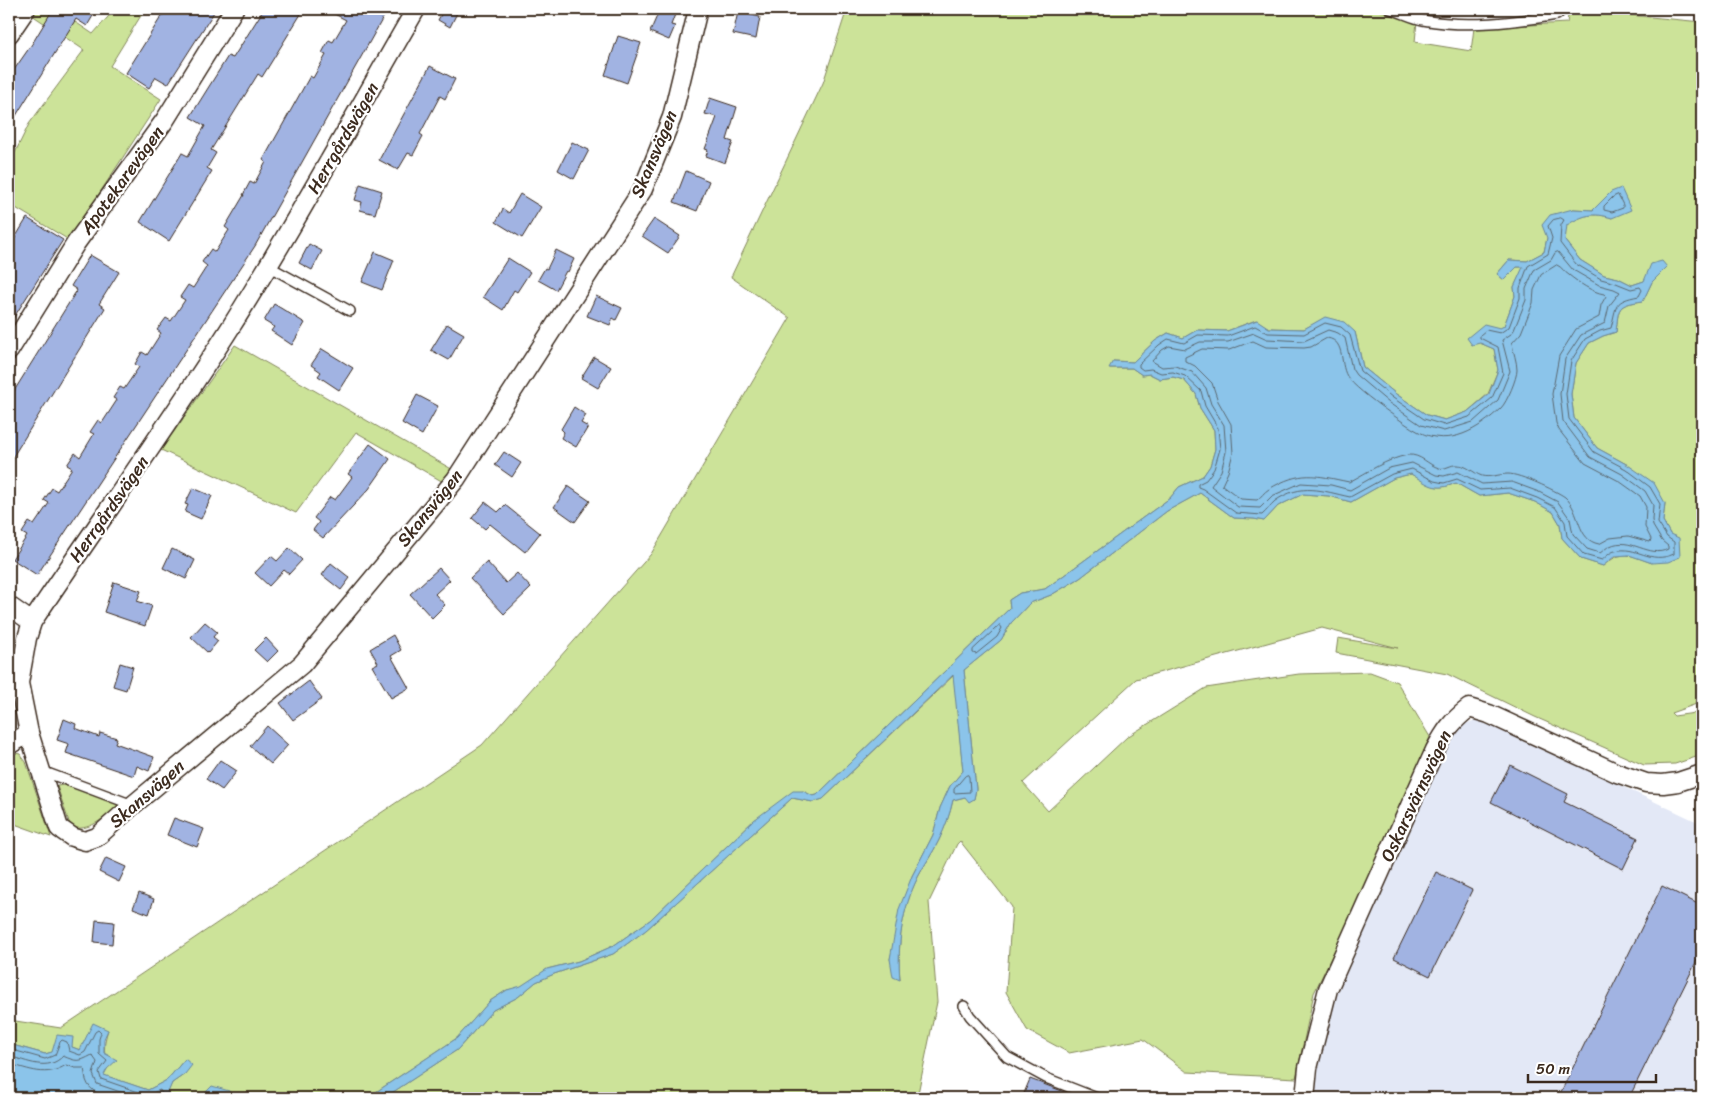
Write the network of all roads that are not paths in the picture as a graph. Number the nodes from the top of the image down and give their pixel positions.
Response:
1 (26, 9) edge
2 (234, 9) edge
3 (416, 9) edge
4 (698, 9) edge
5 (1390, 9) edge
6 (1563, 9) edge
7 (9, 34) edge
8 (268, 266) junction
9 (350, 311) dead end
10 (9, 351) edge
11 (9, 606) edge
12 (32, 622) junction
13 (30, 733) junction
14 (9, 745) edge
15 (42, 770) junction
16 (1702, 774) edge
17 (133, 805) junction
18 (964, 1006) dead end
19 (1097, 1098) edge
20 (1305, 1098) edge

1 - 7 street
2 - 10 street, Apotekarevägen
3 - 8 street, Herrgårdsvägen
4 - 17 street, Skansvägen
5 - 6 lane
8 - 9 lane
8 - 12 street, Herrgårdsvägen
11 - 12 street
12 - 13 street, Herrgårdsvägen
13 - 14 street
13 - 15 street, Herrgårdsvägen
15 - 17 lane
15 - 17 street, Skansvägen
16 - 20 street, Oskarsvärnsvägen
18 - 19 lane

